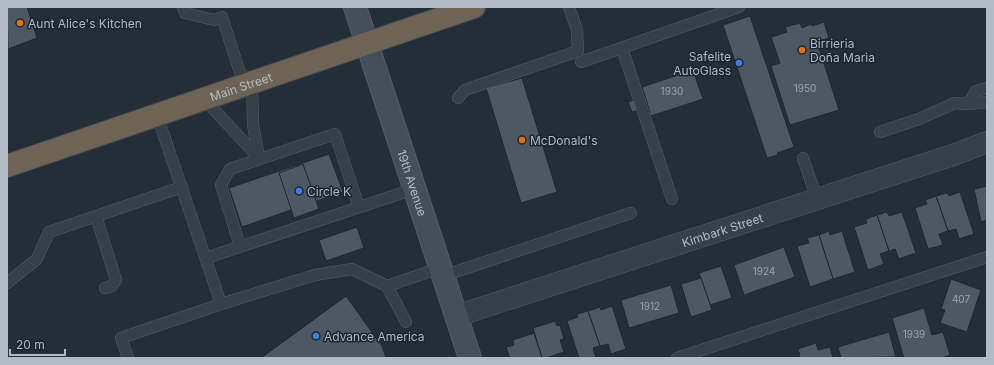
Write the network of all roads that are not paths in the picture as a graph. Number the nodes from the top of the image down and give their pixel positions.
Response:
1 (183, 7) edge
2 (355, 7) edge
3 (473, 7) edge
4 (570, 7) edge
5 (739, 7) edge
6 (367, 44) junction
7 (622, 48) junction
8 (581, 62) dead end
9 (248, 84) junction
10 (987, 88) edge
11 (458, 98) dead end
12 (204, 99) junction
13 (987, 102) edge
14 (968, 104) junction
15 (157, 115) junction
16 (880, 132) dead end
17 (987, 142) edge
18 (259, 158) junction
19 (803, 158) dead end
20 (7, 166) edge
21 (182, 187) junction
22 (414, 189) junction
23 (672, 199) dead end
24 (817, 199) junction
25 (359, 207) junction
26 (631, 213) dead end
27 (96, 216) junction
28 (240, 246) junction
29 (987, 257) edge
30 (206, 258) junction
31 (442, 272) junction
32 (7, 283) edge
33 (387, 286) junction
34 (105, 288) dead end
35 (221, 304) junction
36 (456, 316) junction
37 (406, 322) dead end
38 (128, 358) edge
39 (470, 358) edge
40 (677, 358) edge

1 - 9 lane
2 - 6 street, 19th Avenue
3 - 6 highway, Main Street
4 - 11 lane
5 - 7 lane
6 - 9 highway, Main Street
6 - 22 street, 19th Avenue
7 - 8 lane
7 - 23 lane
9 - 12 highway, Main Street
9 - 18 lane
10 - 14 lane
12 - 15 highway, Main Street
12 - 18 lane
13 - 14 lane
14 - 16 lane
15 - 20 highway, Main Street
15 - 21 lane
17 - 24 street, Kimbark Street
18 - 25 lane
18 - 28 lane
19 - 24 lane
21 - 27 lane
21 - 30 lane
22 - 25 lane
22 - 31 street, 19th Avenue
24 - 36 street, Kimbark Street
25 - 28 lane
26 - 31 lane
27 - 32 lane
27 - 34 lane
28 - 30 lane
29 - 40 lane
30 - 35 lane
31 - 33 lane
31 - 36 street, 19th Avenue
33 - 35 lane
33 - 37 lane
35 - 38 lane
36 - 39 street, 19th Avenue

